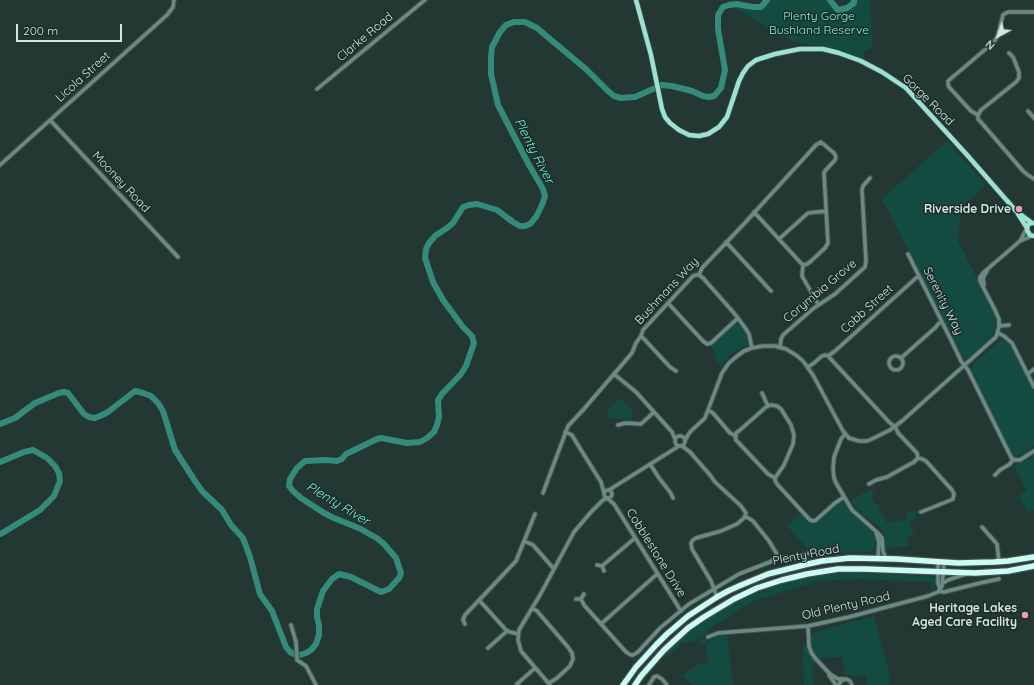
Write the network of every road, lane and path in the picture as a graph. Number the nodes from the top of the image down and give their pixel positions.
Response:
1 (175, 0) edge
2 (426, 0) edge
3 (636, 0) edge
4 (1034, 12) edge
5 (1012, 54) dead end
6 (318, 89) dead end
7 (1028, 111) dead end
8 (978, 115) junction
9 (1033, 118) edge
10 (50, 120) junction
11 (0, 165) edge
12 (870, 178) dead end
13 (1034, 179) edge
14 (826, 211) junction
15 (1016, 211) junction
16 (754, 212) junction
17 (1033, 223) edge
18 (1027, 228) junction
19 (1033, 236) edge
20 (779, 239) junction
21 (1020, 240) junction
22 (726, 242) junction
23 (908, 254) dead end
24 (178, 257) dead end
25 (803, 265) junction
26 (699, 275) junction
27 (920, 277) junction
28 (771, 291) dead end
29 (668, 303) junction
30 (818, 304) junction
31 (738, 318) junction
32 (943, 323) junction
33 (1009, 325) dead end
34 (999, 326) junction
35 (997, 333) junction
36 (641, 336) junction
37 (780, 347) junction
38 (752, 348) junction
39 (829, 356) junction
40 (901, 358) junction
41 (964, 365) junction
42 (809, 368) junction
43 (1034, 369) edge
44 (676, 371) dead end
45 (614, 374) junction
46 (1028, 374) junction
47 (1034, 387) edge
48 (762, 393) dead end
49 (768, 406) junction
50 (654, 412) junction
51 (708, 412) junction
52 (618, 425) dead end
53 (894, 427) junction
54 (565, 432) junction
55 (672, 432) junction
56 (690, 432) junction
57 (736, 435) junction
58 (846, 435) junction
59 (680, 436) junction
60 (675, 441) junction
61 (683, 444) junction
62 (670, 451) junction
63 (1034, 451) edge
64 (918, 458) junction
65 (1013, 459) junction
66 (650, 464) junction
67 (995, 475) dead end
68 (775, 478) junction
69 (600, 482) junction
70 (869, 484) dead end
71 (617, 486) junction
72 (609, 490) junction
73 (543, 493) dead end
74 (604, 493) junction
75 (612, 495) junction
76 (607, 498) junction
77 (673, 498) dead end
78 (844, 498) junction
79 (614, 504) junction
80 (598, 505) junction
81 (921, 512) dead end
82 (535, 514) dead end
83 (746, 516) junction
84 (982, 527) dead end
85 (876, 531) junction
86 (635, 538) junction
87 (524, 541) junction
88 (811, 553) dead end
89 (778, 556) junction
90 (1034, 557) edge
91 (878, 559) junction
92 (886, 559) junction
93 (941, 562) junction
94 (999, 562) junction
95 (597, 565) dead end
96 (602, 566) junction
97 (1034, 566) edge
98 (554, 569) junction
99 (891, 570) junction
100 (604, 571) dead end
101 (941, 572) junction
102 (971, 573) junction
103 (657, 574) junction
104 (999, 579) dead end
105 (943, 583) junction
106 (715, 588) junction
107 (939, 590) junction
108 (584, 594) dead end
109 (720, 596) junction
110 (576, 599) dead end
111 (581, 599) junction
112 (479, 600) junction
113 (532, 609) junction
114 (681, 611) junction
115 (465, 624) dead end
116 (601, 624) junction
117 (291, 625) dead end
118 (808, 626) junction
119 (507, 631) junction
120 (519, 633) junction
121 (708, 637) dead end
122 (488, 648) dead end
123 (535, 668) junction
124 (827, 672) junction
125 (844, 679) junction
126 (517, 684) edge
127 (550, 684) edge
128 (316, 685) edge
129 (623, 685) edge
130 (635, 685) edge
131 (648, 685) edge
132 (667, 685) edge
133 (837, 685) edge
134 (852, 685) edge

1 - 10 street, Licola Street
2 - 6 street, Clarke Road
3 - 15 main road, Gorge Road
4 - 8 street
5 - 8 street
7 - 9 street
8 - 13 street
10 - 11 street, Licola Street
10 - 24 street, Mooney Road
12 - 30 street, Corymbia Grove
14 - 16 street, Bushmans Way
14 - 20 street
14 - 25 street
15 - 17 main road, Gorge Road
15 - 18 main road, Gorge Road
16 - 20 street
16 - 22 street, Bushmans Way
17 - 18 main road
18 - 19 main road, Gorge Road
18 - 21 street
19 - 21 street
20 - 25 street
21 - 34 street
22 - 26 street, Bushmans Way
22 - 28 street
23 - 27 street, Serenity Way
25 - 30 street
26 - 29 street, Bushmans Way
26 - 31 street
27 - 32 street, Serenity Way
27 - 39 street, Cobb Street
29 - 31 street
29 - 36 street, Bushmans Way
30 - 37 street, Corymbia Grove
31 - 38 street
32 - 40 street
32 - 41 street, Serenity Way
33 - 34 street
34 - 35 street
35 - 41 street
35 - 46 street
36 - 44 street
36 - 45 street, Bushmans Way
37 - 38 street
37 - 42 street
38 - 51 street
39 - 42 street
39 - 53 street
40 - 40 street
41 - 53 street
41 - 65 street, Serenity Way
42 - 58 street
43 - 46 street
45 - 50 street
45 - 54 street, Bushmans Way
46 - 47 street
48 - 49 street
49 - 57 street
49 - 68 street
50 - 52 street
50 - 55 street
51 - 56 street
51 - 57 street
53 - 58 street
53 - 64 street
54 - 69 street
54 - 73 street, Bushmans Way
55 - 59 street
55 - 60 street
56 - 59 street
56 - 61 street
57 - 68 street
58 - 78 street
59 - 60 street
59 - 61 street
60 - 61 street
60 - 62 street
61 - 62 street
61 - 83 street
62 - 66 street
63 - 65 street
64 - 70 street
64 - 81 street
65 - 67 street
66 - 71 street
66 - 77 street
68 - 78 street
69 - 72 street
69 - 74 street
71 - 72 street
71 - 75 street
72 - 74 street
72 - 75 street
74 - 76 street
74 - 80 street
75 - 76 street
75 - 79 street, Cobblestone Drive
76 - 79 street, Cobblestone Drive
76 - 80 street
78 - 85 street
79 - 86 street, Cobblestone Drive
80 - 98 street
82 - 87 street
83 - 89 street
83 - 106 street
84 - 94 street
85 - 91 street
85 - 92 street
86 - 96 street
86 - 103 street, Cobblestone Drive
87 - 98 street
87 - 112 street
88 - 89 street
89 - 106 street
90 - 94 highway, Plenty Road
91 - 92 highway, Plenty Road
91 - 99 highway
91 - 109 highway, Plenty Road
92 - 93 highway, Plenty Road
93 - 94 highway, Plenty Road
93 - 101 street
95 - 96 street
96 - 100 street
97 - 102 highway, Plenty Road
98 - 113 street
99 - 101 highway, Plenty Road
99 - 130 highway, Plenty Road
101 - 102 highway, Plenty Road
101 - 105 street
101 - 107 street
102 - 105 street
103 - 114 street, Cobblestone Drive
103 - 116 street
104 - 107 street, Old Plenty Road
105 - 107 street
106 - 109 street
106 - 114 street
107 - 118 street, Old Plenty Road
108 - 111 street
109 - 129 highway, Plenty Road
110 - 111 street
111 - 116 street
112 - 115 street
112 - 119 street
113 - 120 street
113 - 127 street
114 - 116 street
117 - 128 street
118 - 121 street, Old Plenty Road
118 - 124 street
119 - 120 street
119 - 122 street
120 - 123 street
123 - 126 street
123 - 127 street
124 - 125 street
124 - 133 street
125 - 133 street
125 - 134 street
131 - 132 street

